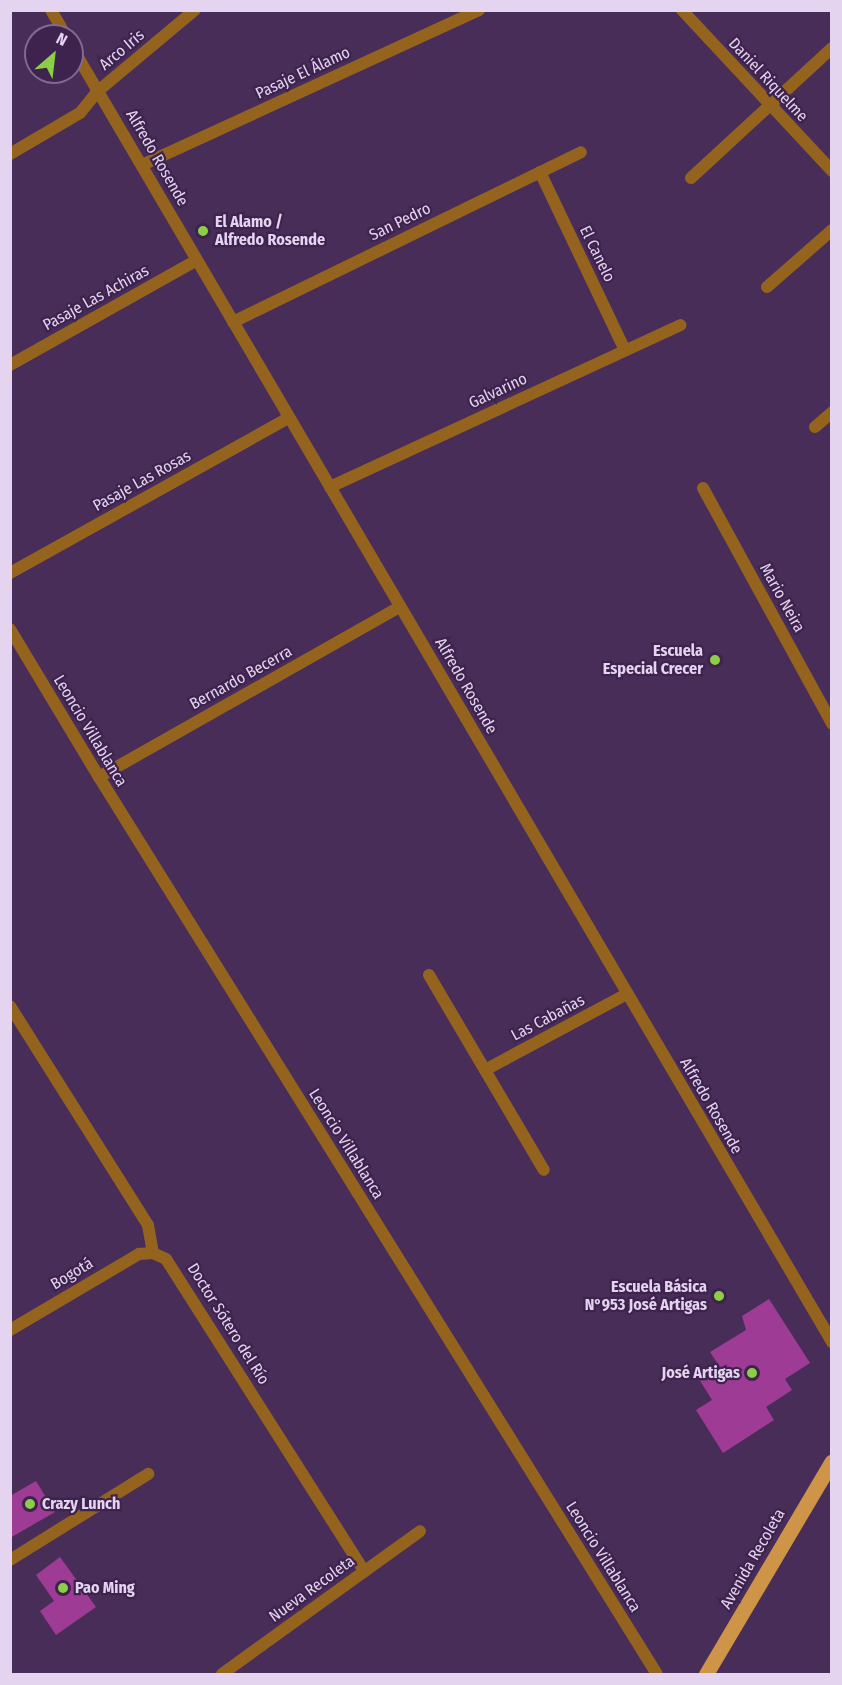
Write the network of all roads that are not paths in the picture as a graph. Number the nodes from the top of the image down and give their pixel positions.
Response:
1 (51, 10) edge
2 (195, 10) edge
3 (478, 11) edge
4 (683, 11) edge
5 (59, 24) edge
6 (831, 48) edge
7 (84, 67) edge
8 (98, 91) junction
9 (770, 105) junction
10 (581, 152) dead end
11 (10, 154) edge
12 (142, 165) junction
13 (831, 171) edge
14 (540, 172) junction
15 (691, 178) dead end
16 (831, 230) edge
17 (197, 260) junction
18 (767, 287) dead end
19 (233, 322) junction
20 (680, 325) dead end
21 (626, 350) junction
22 (10, 365) edge
23 (831, 412) edge
24 (289, 418) junction
25 (815, 428) dead end
26 (330, 487) junction
27 (703, 488) dead end
28 (10, 573) edge
29 (400, 607) junction
30 (10, 629) edge
31 (831, 724) edge
32 (99, 777) junction
33 (429, 975) dead end
34 (627, 994) junction
35 (10, 1006) edge
36 (485, 1070) junction
37 (544, 1170) dead end
38 (153, 1253) junction
39 (10, 1330) edge
40 (831, 1342) edge
41 (831, 1461) edge
42 (148, 1474) dead end
43 (420, 1530) dead end
44 (10, 1560) edge
45 (364, 1571) junction
46 (222, 1674) edge
47 (657, 1674) edge
48 (706, 1674) edge

1 - 5 street
2 - 8 street, Arco Iris
3 - 12 street, Pasaje El Álamo
4 - 9 street, Daniel Riquelme
6 - 9 street
7 - 8 street, Alfredo Rosende
8 - 11 street, Arco Iris
8 - 12 street, Alfredo Rosende
9 - 13 street, Daniel Riquelme
9 - 15 street
10 - 14 street, San Pedro
12 - 17 street, Alfredo Rosende
14 - 19 street, San Pedro
14 - 21 street, El Canelo
16 - 18 street
17 - 19 street, Alfredo Rosende
17 - 22 street, Pasaje Las Achiras
19 - 24 street, Alfredo Rosende
20 - 21 street, Galvarino
21 - 26 street, Galvarino
23 - 25 street
24 - 26 street, Alfredo Rosende
24 - 28 street, Pasaje Las Rosas
26 - 29 street, Alfredo Rosende
27 - 31 street, Mario Neira
29 - 32 street, Bernardo Becerra
29 - 34 street, Alfredo Rosende
30 - 32 street, Leoncio Villablanca
32 - 47 street, Leoncio Villablanca
33 - 36 street
34 - 36 street, Las Cabañas
34 - 40 street, Alfredo Rosende
35 - 38 street
36 - 37 street
38 - 39 street, Bogotá
38 - 45 street, Doctor Sótero del Río
41 - 48 main road, Avenida Recoleta
42 - 44 street
43 - 45 street, Nueva Recoleta
45 - 46 street, Nueva Recoleta

